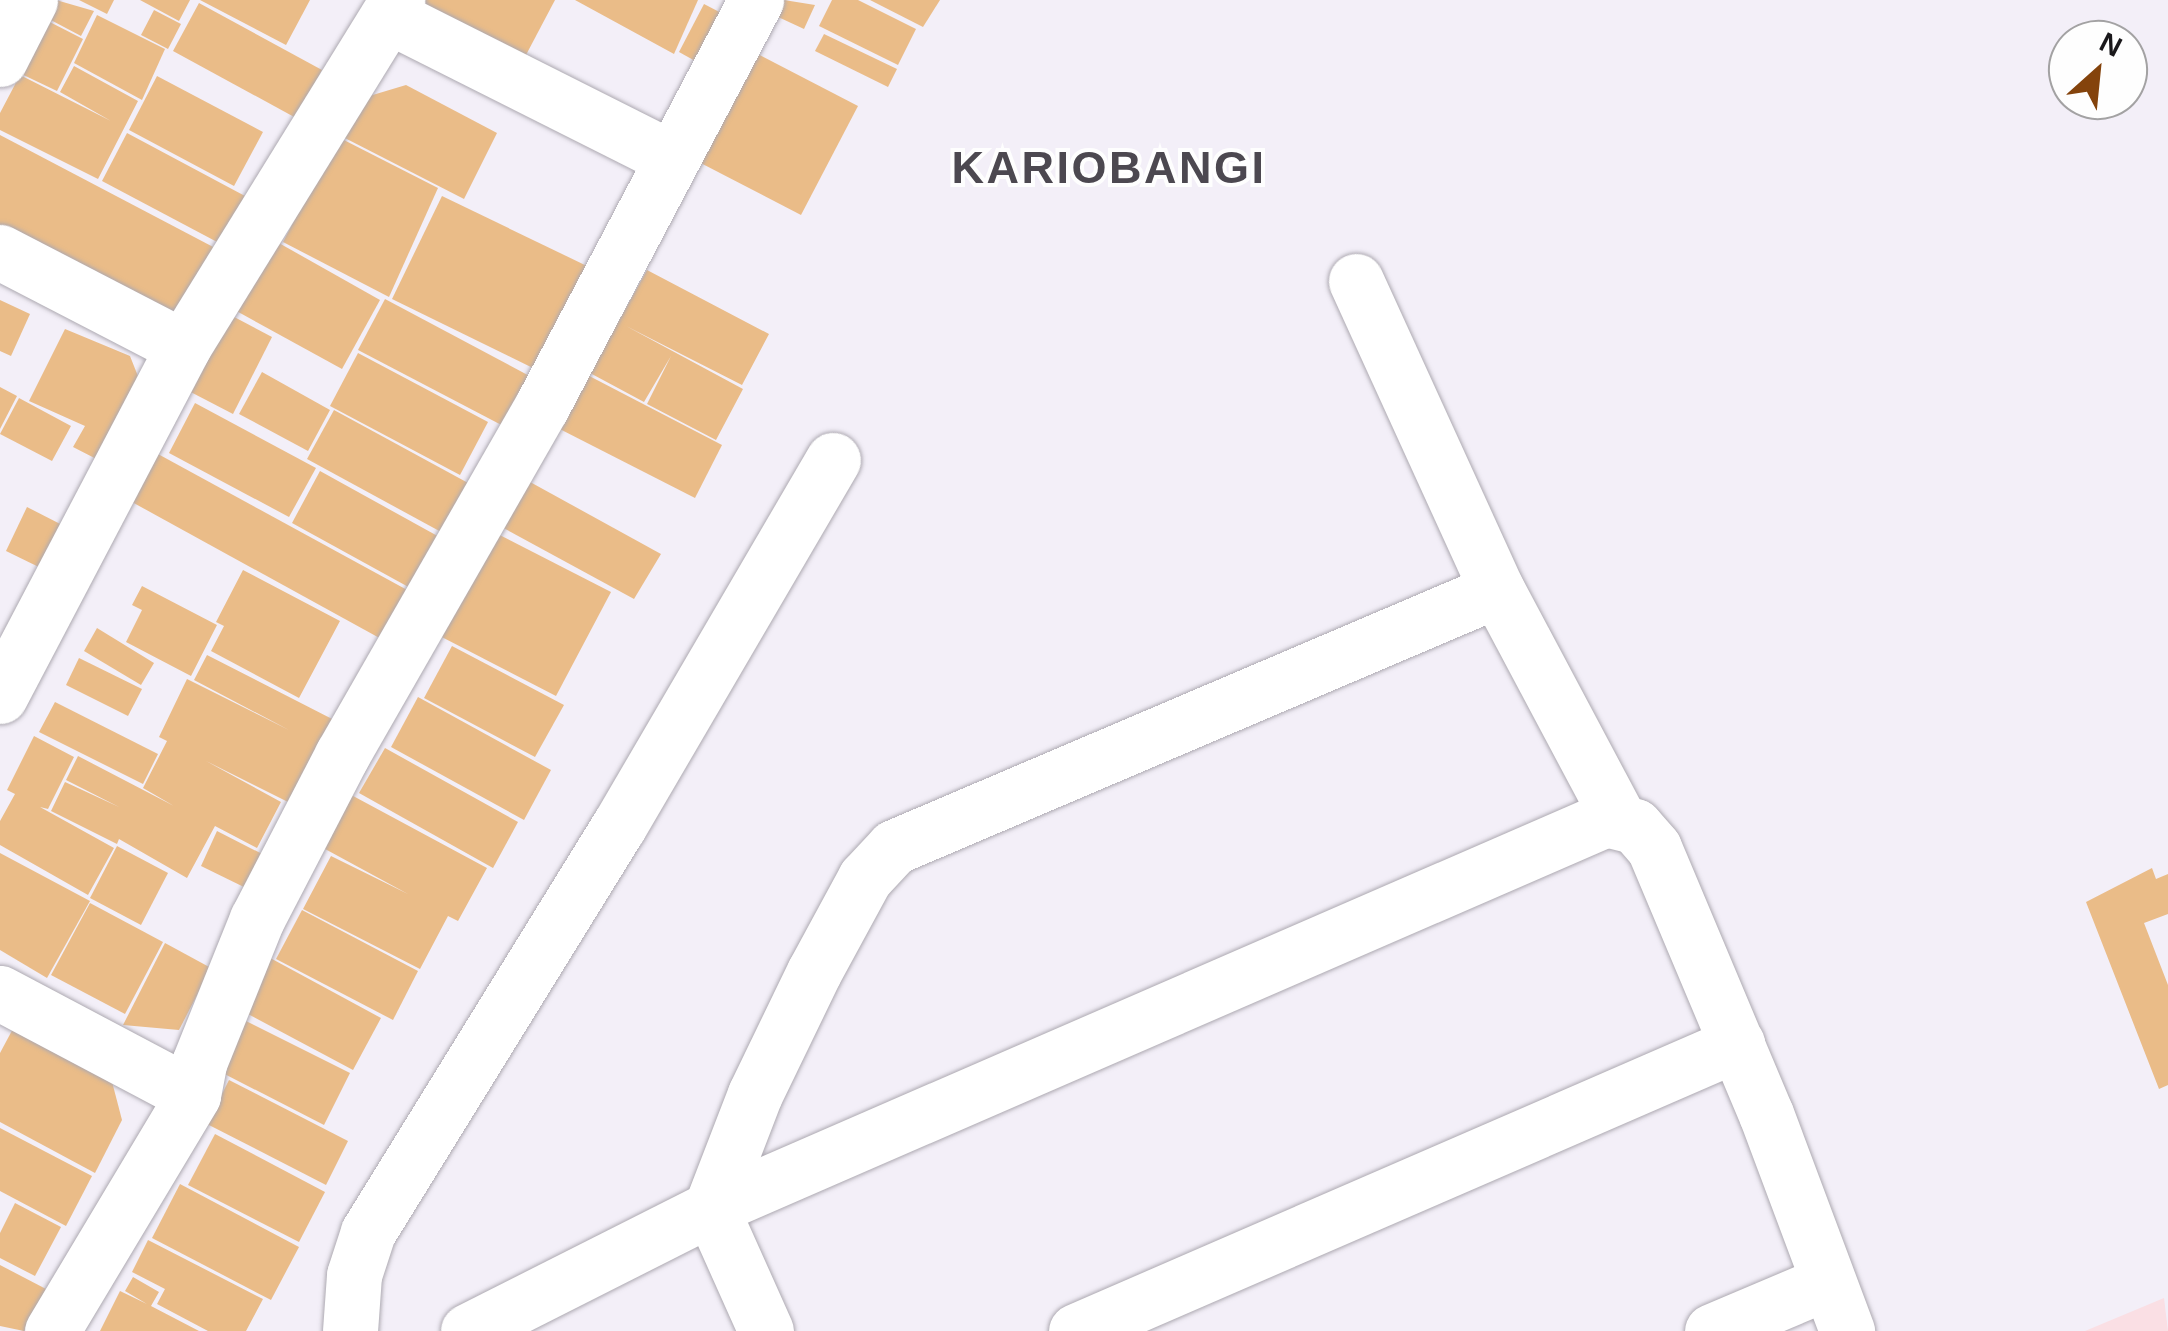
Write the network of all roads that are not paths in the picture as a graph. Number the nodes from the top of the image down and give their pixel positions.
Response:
1 (30, 0) edge
2 (756, 0) edge
3 (393, 8) edge
4 (0, 58) edge
5 (669, 157) junction
6 (0, 252) edge
7 (1356, 281) dead end
8 (183, 347) junction
9 (833, 460) dead end
10 (1497, 590) junction
11 (0, 696) edge
12 (1620, 821) junction
13 (0, 993) edge
14 (1736, 1044) junction
15 (193, 1094) junction
16 (712, 1208) junction
17 (1837, 1306) edge
18 (52, 1331) edge
19 (350, 1331) edge
20 (468, 1331) edge
21 (766, 1331) edge
22 (1076, 1331) edge
23 (1712, 1331) edge

1 - 4 street
2 - 5 street
3 - 5 street
3 - 8 street
5 - 15 street
6 - 8 street
7 - 10 street
8 - 11 street
9 - 19 street
10 - 12 street
10 - 16 street
12 - 14 street
12 - 16 street
13 - 15 street
14 - 17 street
14 - 22 street
15 - 18 street
16 - 20 street
16 - 21 street
17 - 23 street

